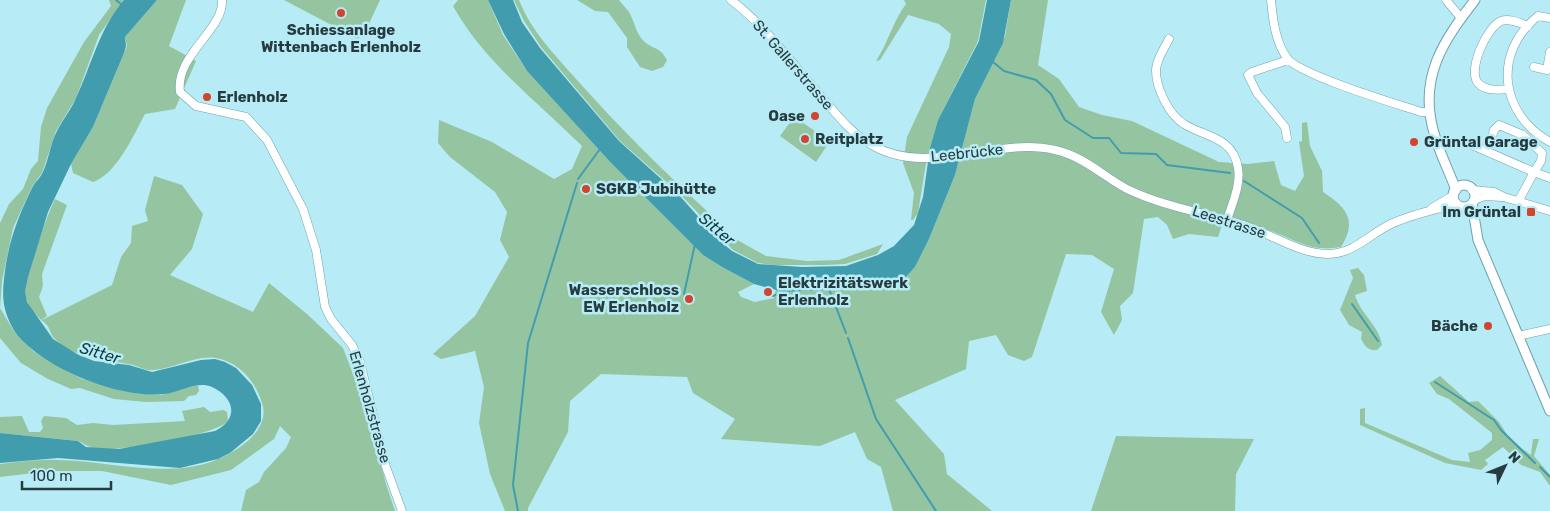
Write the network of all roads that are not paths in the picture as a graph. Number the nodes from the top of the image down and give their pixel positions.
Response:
1 (222, 0) edge
2 (731, 0) edge
3 (1271, 0) edge
4 (1446, 0) edge
5 (1475, 0) edge
6 (1461, 18) junction
7 (1550, 18) edge
8 (1528, 26) junction
9 (1169, 39) dead end
10 (1550, 52) edge
11 (1288, 60) junction
12 (1534, 67) dead end
13 (1508, 89) junction
14 (1429, 112) junction
15 (1288, 138) dead end
16 (1491, 140) dead end
17 (1550, 142) edge
18 (1472, 145) dead end
19 (1027, 147) joint
20 (906, 157) joint
21 (1446, 164) junction
22 (1534, 172) junction
23 (1550, 178) edge
24 (1469, 188) junction
25 (1504, 197) junction
26 (1462, 200) junction
27 (1518, 202) junction
28 (1550, 211) edge
29 (1227, 220) junction
30 (1550, 329) edge
31 (1518, 336) junction
32 (1550, 410) edge
33 (402, 511) edge

1 - 33 street, Erlenholzstrasse
2 - 20 street, St. Gallerstrasse
3 - 11 street
4 - 6 street
5 - 6 main road
6 - 14 main road
7 - 8 street
8 - 13 street
8 - 13 street
9 - 29 street
10 - 12 street
11 - 14 street
11 - 15 street
13 - 17 street
14 - 21 main road
16 - 22 street
18 - 22 street
19 - 20 street, Leebrücke
19 - 29 street, Leestrasse
21 - 24 main road
21 - 26 main road
22 - 23 street
22 - 27 street
24 - 25 street
24 - 26 main road
24 - 26 main road
25 - 26 street
25 - 27 street
26 - 29 street, Leestrasse
26 - 31 main road
27 - 28 street
30 - 31 street
31 - 32 main road

